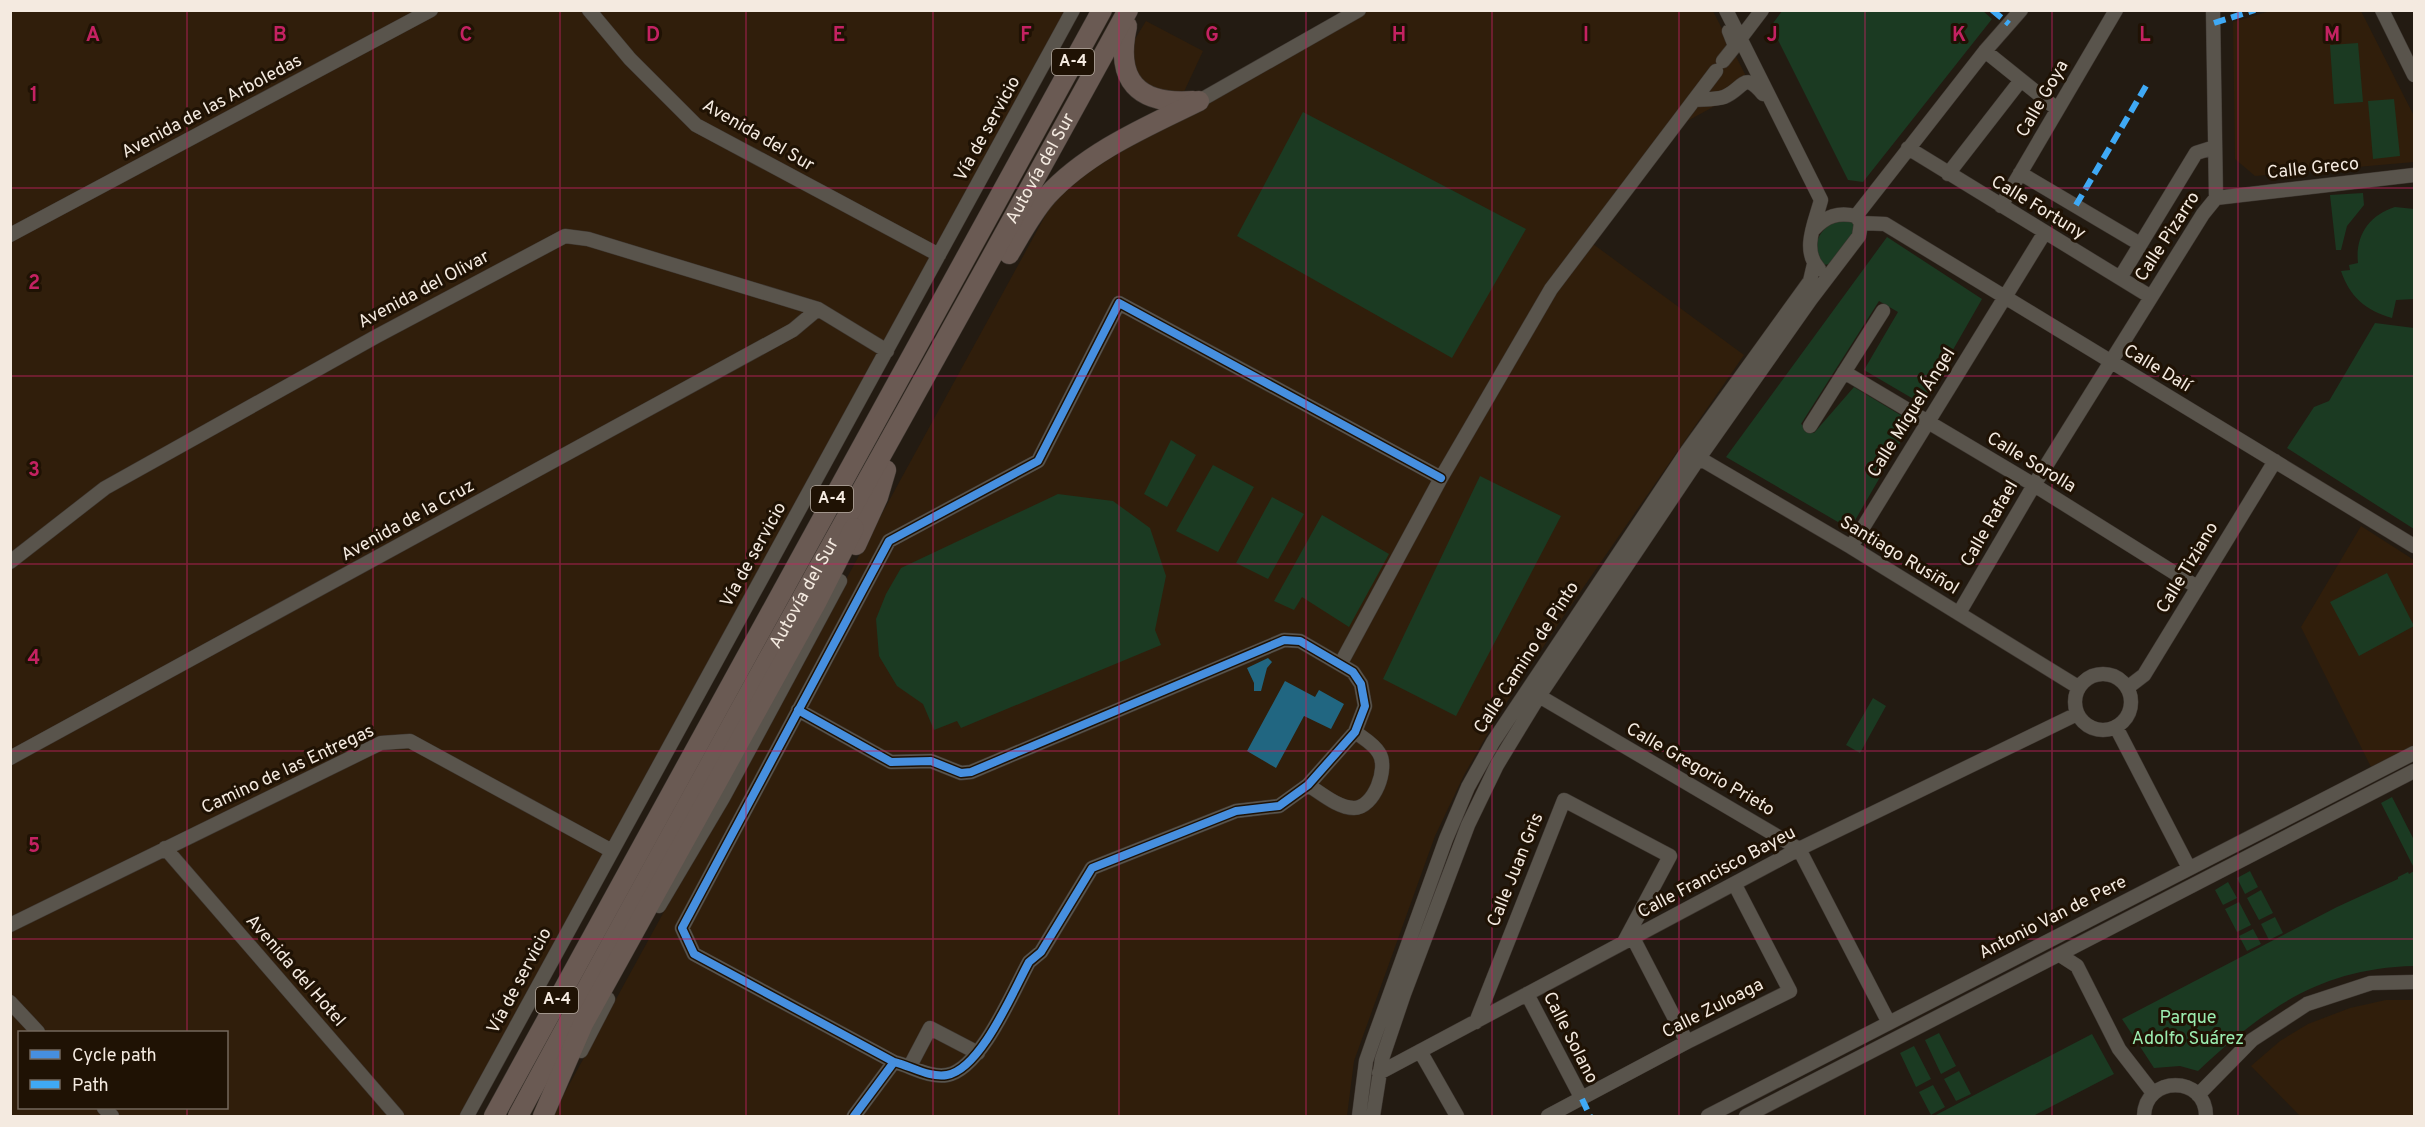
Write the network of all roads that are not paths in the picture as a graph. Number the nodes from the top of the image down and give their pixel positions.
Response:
1 (431, 10) edge
2 (589, 10) edge
3 (1073, 10) edge
4 (1102, 10) edge
5 (1129, 10) edge
6 (1359, 10) edge
7 (1719, 10) edge
8 (1726, 10) edge
9 (1762, 10) edge
10 (2021, 10) edge
11 (2116, 10) edge
12 (2213, 10) edge
13 (2382, 10) edge
14 (1740, 39) junction
15 (1985, 51) junction
16 (2415, 75) edge
17 (2021, 80) junction
18 (1694, 100) junction
19 (1199, 101) junction
20 (1772, 104) junction
21 (2057, 109) junction
22 (2215, 147) junction
23 (1908, 148) junction
24 (2020, 173) junction
25 (1948, 174) junction
26 (2415, 176) edge
27 (2216, 198) junction
28 (1821, 200) junction
29 (2001, 206) junction
30 (1853, 218) junction
31 (1814, 229) junction
32 (2045, 232) junction
33 (10, 235) edge
34 (2140, 244) junction
35 (939, 255) junction
36 (1814, 264) junction
37 (1835, 269) junction
38 (2120, 278) junction
39 (2151, 297) junction
40 (2004, 298) junction
41 (818, 309) junction
42 (1883, 311) dead end
43 (948, 338) junction
44 (887, 351) junction
45 (2110, 362) junction
46 (1844, 372) junction
47 (1928, 422) junction
48 (1810, 426) dead end
49 (889, 441) junction
50 (1699, 458) junction
51 (2275, 461) junction
52 (886, 470) junction
53 (1441, 478) junction
54 (2034, 485) junction
55 (2415, 546) edge
56 (1851, 548) junction
57 (10, 562) edge
58 (840, 581) joint
59 (2197, 587) junction
60 (1959, 613) junction
61 (1341, 663) junction
62 (2078, 687) junction
63 (2127, 688) junction
64 (1539, 696) junction
65 (798, 710) junction
66 (2077, 714) junction
67 (2116, 727) junction
68 (1355, 732) junction
69 (2415, 753) edge
70 (10, 758) edge
71 (2415, 771) edge
72 (1308, 785) junction
73 (165, 848) junction
74 (1799, 849) junction
75 (612, 851) junction
76 (2189, 868) junction
77 (1735, 885) junction
78 (10, 925) edge
79 (1629, 940) junction
80 (2078, 946) junction
81 (2061, 954) junction
82 (2077, 966) junction
83 (2415, 982) edge
84 (1527, 994) junction
85 (10, 1002) edge
86 (1476, 1022) junction
87 (1889, 1023) junction
88 (37, 1031) edge
89 (1687, 1042) junction
90 (1420, 1051) junction
91 (978, 1053) junction
92 (894, 1062) junction
93 (910, 1066) junction
94 (1379, 1073) junction
95 (2153, 1093) junction
96 (2198, 1095) junction
97 (1582, 1099) junction
98 (1754, 1115) edge
99 (398, 1116) edge
100 (467, 1116) edge
101 (494, 1116) edge
102 (518, 1116) edge
103 (545, 1116) edge
104 (854, 1116) edge
105 (1359, 1116) edge
106 (1373, 1116) edge
107 (1456, 1116) edge
108 (1548, 1116) edge
109 (1708, 1116) edge
110 (2144, 1116) edge
111 (2206, 1116) edge

1 - 33 street, Avenida de las Arboledas
2 - 35 street, Avenida del Sur
3 - 35 street, Vía de servicio
4 - 101 highway, Autovía del Sur / A-4
5 - 19 highway
5 - 43 highway, Autovía del Sur / A-4
6 - 19 street
7 - 18 street
8 - 14 street
9 - 14 street
10 - 15 street
11 - 21 street, Calle Goya
12 - 22 street, Calle Pizarro
13 - 16 street
14 - 20 street
15 - 17 street
15 - 23 street
17 - 21 street
17 - 25 street
18 - 20 street
18 - 53 street
19 - 43 highway
20 - 28 street
21 - 24 street, Calle Goya
22 - 27 street, Calle Pizarro
22 - 34 street
23 - 25 street, Calle Fortuny
23 - 30 street
24 - 29 street, Calle Goya
24 - 34 street
25 - 29 street, Calle Fortuny
26 - 27 street, Calle Greco
27 - 39 street, Calle Pizarro
28 - 30 street
28 - 31 street
29 - 32 street, Calle Fortuny
30 - 31 street
30 - 37 street
30 - 40 street, Calle Dalí
31 - 36 street
32 - 38 street, Calle Fortuny
32 - 40 street, Calle Miguel Ángel
34 - 38 street
35 - 44 street, Vía de servicio
36 - 37 street
36 - 105 street, Calle Camino de Pinto
37 - 50 street, Calle Camino de Pinto
38 - 39 street, Calle Fortuny
39 - 45 street, Calle Pizarro
40 - 45 street, Calle Dalí
40 - 47 street, Calle Miguel Ángel
41 - 44 street, Avenida del Olivar
41 - 57 street, Avenida del Olivar
41 - 70 street, Avenida de la Cruz
42 - 46 street
43 - 49 highway, Autovía del Sur / A-4
44 - 75 street, Vía de servicio
45 - 51 street, Calle Dalí
45 - 54 street, Calle Rafael
46 - 47 street, Calle Sorolla
46 - 48 street
47 - 54 street, Calle Sorolla
47 - 56 street, Calle Miguel Ángel
49 - 52 highway
49 - 102 highway, Autovía del Sur / A-4
50 - 56 street, Santiago Rusiñol
50 - 64 street, Calle Camino de Pinto
51 - 55 street, Calle Dalí
51 - 59 street, Calle Tiziano
52 - 58 highway
52 - 103 highway
53 - 61 street
53 - 65 street
54 - 59 street, Calle Sorolla
54 - 60 street, Calle Rafael
56 - 60 street, Santiago Rusiñol
58 - 103 street
59 - 63 street, Calle Tiziano
60 - 62 street, Santiago Rusiñol
61 - 65 street
61 - 68 street
62 - 63 street
62 - 66 street
63 - 67 street
64 - 74 street, Calle Gregorio Prieto
64 - 94 street, Calle Camino de Pinto
65 - 92 street
66 - 67 street
66 - 74 street, Calle Francisco Bayeu
67 - 76 street
68 - 72 street
68 - 72 street
69 - 76 street, Antonio Van de Pere
71 - 80 street, Antonio Van de Pere
72 - 91 street
73 - 75 street, Camino de las Entregas
73 - 78 street, Camino de las Entregas
73 - 99 street, Avenida del Hotel
74 - 77 street, Calle Francisco Bayeu
74 - 87 street
75 - 100 street, Vía de servicio
76 - 87 street, Antonio Van de Pere
77 - 79 street, Calle Francisco Bayeu
77 - 89 street, Calle Zuloaga
79 - 84 street, Calle Francisco Bayeu
79 - 86 street, Calle Juan Gris
79 - 89 street
80 - 81 street, Antonio Van de Pere
80 - 82 street
81 - 82 street
81 - 98 street, Antonio Van de Pere
82 - 95 street
83 - 96 street
84 - 86 street, Calle Francisco Bayeu
84 - 97 street, Calle Solano
85 - 88 street
86 - 90 street, Calle Francisco Bayeu
87 - 109 street, Antonio Van de Pere
89 - 97 street, Calle Zuloaga
90 - 94 street, Calle Francisco Bayeu
90 - 107 street
91 - 93 street
91 - 93 street
92 - 93 street
92 - 104 street
94 - 106 street, Calle Camino de Pinto
95 - 96 street
95 - 110 street
96 - 111 street
97 - 108 street, Calle Zuloaga

